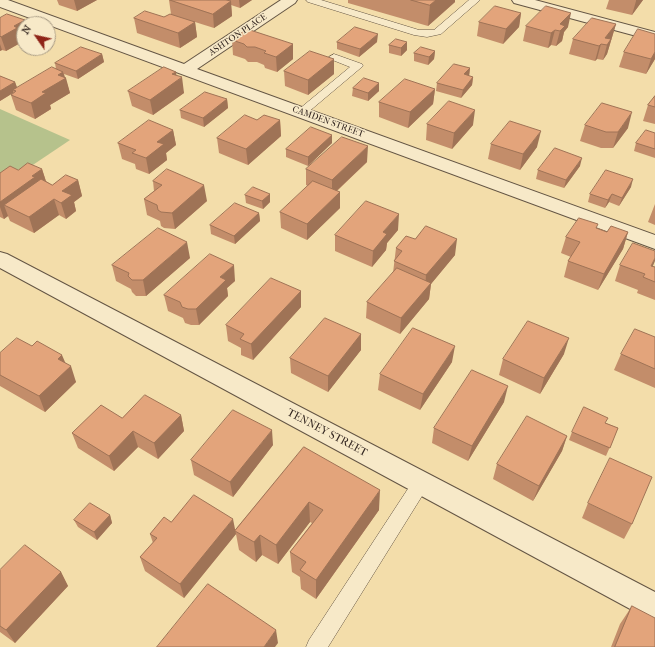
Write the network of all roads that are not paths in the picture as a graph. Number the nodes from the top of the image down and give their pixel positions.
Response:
1 (290, 0) edge
2 (311, 0) edge
3 (475, 0) edge
4 (519, 0) edge
5 (0, 2) edge
6 (655, 37) edge
7 (334, 57) edge
8 (185, 70) junction
9 (302, 112) junction
10 (655, 242) edge
11 (0, 259) edge
12 (421, 483) junction
13 (655, 607) edge
14 (316, 647) edge

1 - 8 street, ASHTON PLACE
2 - 3 lane
4 - 6 street
5 - 8 street, CAMDEN STREET
7 - 9 lane
8 - 9 street, CAMDEN STREET
9 - 10 street, CAMDEN STREET
11 - 12 street, TENNEY STREET
12 - 13 street, TENNEY STREET
12 - 14 lane

